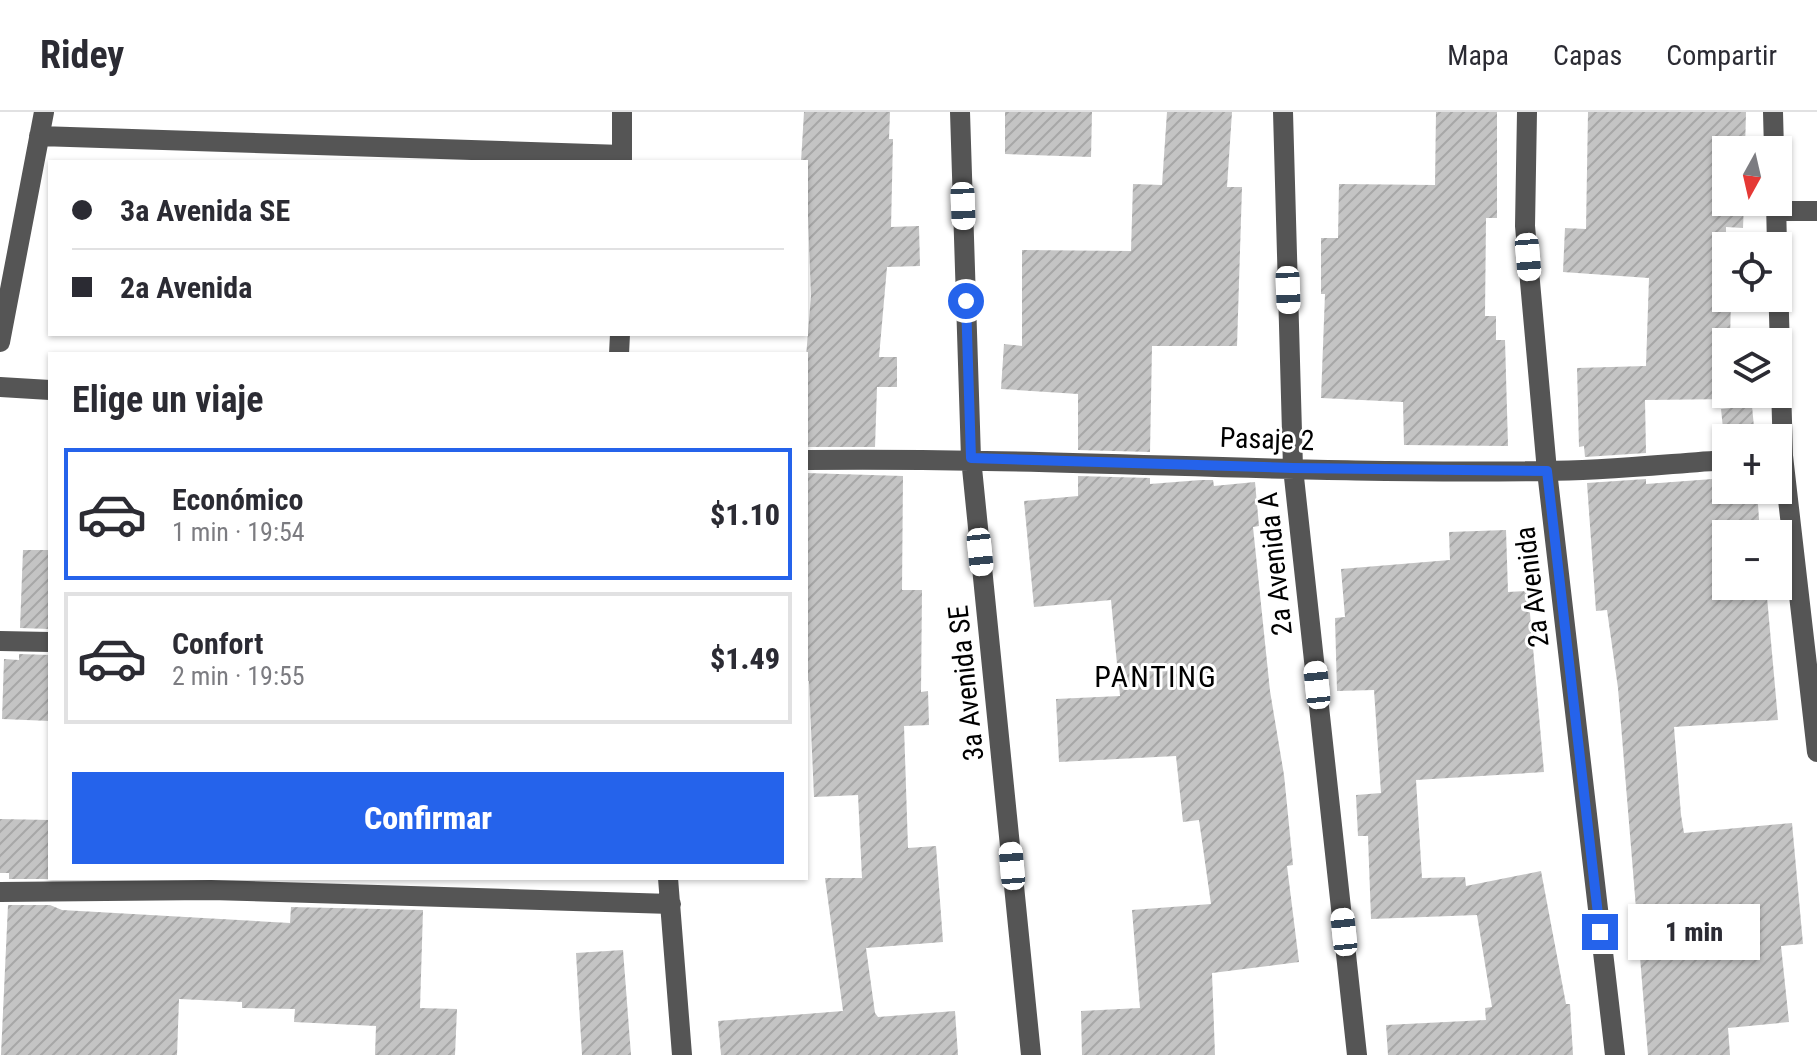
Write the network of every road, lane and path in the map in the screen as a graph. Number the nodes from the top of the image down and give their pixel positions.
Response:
1 (44, 112) edge
2 (622, 112) edge
3 (960, 112) edge
4 (1283, 112) edge
5 (1527, 112) edge
6 (1773, 112) edge
7 (39, 136) junction
8 (1774, 136) edge
9 (622, 158) edge
10 (1792, 208) edge
11 (1817, 211) edge
12 (1778, 312) edge
13 (0, 342) edge
14 (0, 387) edge
15 (48, 390) edge
16 (1780, 424) edge
17 (971, 458) junction
18 (808, 460) edge
19 (1712, 461) edge
20 (1293, 468) junction
21 (1547, 471) junction
22 (1786, 504) edge
23 (0, 641) edge
24 (48, 642) edge
25 (1817, 752) edge
26 (668, 880) edge
27 (0, 892) edge
28 (671, 904) junction
29 (682, 1055) edge
30 (1031, 1055) edge
31 (1357, 1055) edge
32 (1615, 1055) edge

1 - 7 street
2 - 9 street
3 - 17 street, 3a Avenida SE
4 - 20 street, 2a Avenida A
5 - 21 street, 2a Avenida
6 - 8 street
7 - 9 street
7 - 13 street
10 - 11 street
12 - 16 street
14 - 15 street
17 - 18 street, Pasaje 2
17 - 20 street, Pasaje 2
17 - 30 street, 3a Avenida SE
19 - 21 street, Pasaje 2
20 - 21 street, Pasaje 2
20 - 31 street, 2a Avenida A
21 - 32 street, 2a Avenida
22 - 25 street
23 - 24 street
26 - 28 street
27 - 28 street
28 - 29 street

